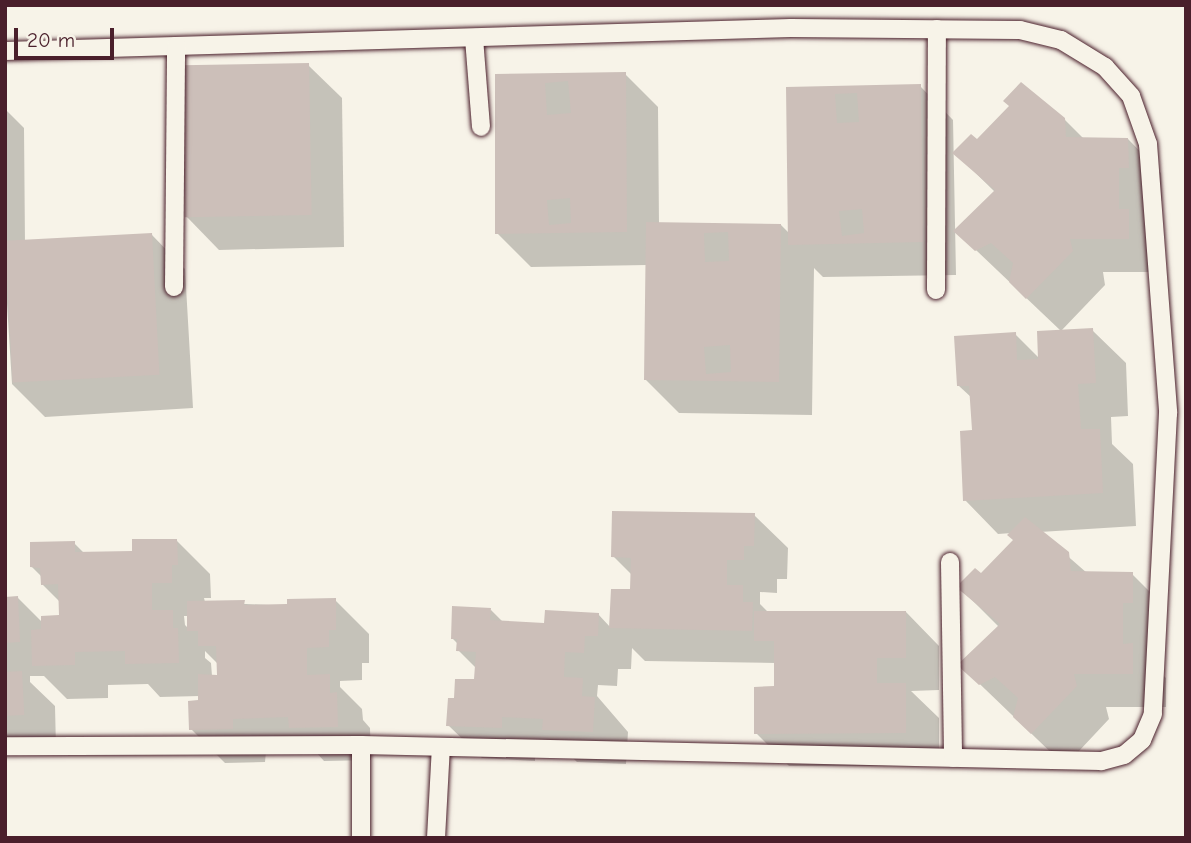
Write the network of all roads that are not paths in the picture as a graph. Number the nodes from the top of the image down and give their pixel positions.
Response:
1 (937, 29) junction
2 (474, 38) junction
3 (176, 46) junction
4 (5, 51) edge
5 (481, 127) dead end
6 (174, 287) dead end
7 (936, 290) dead end
8 (950, 562) dead end
9 (361, 745) junction
10 (5, 746) edge
11 (441, 747) junction
12 (953, 758) junction
13 (361, 838) edge
14 (436, 838) edge

1 - 2 lane
1 - 7 lane
1 - 12 lane
2 - 3 lane
2 - 5 lane
3 - 4 lane
3 - 6 lane
8 - 12 lane
9 - 10 lane
9 - 11 lane
9 - 13 lane
11 - 12 lane
11 - 14 lane

